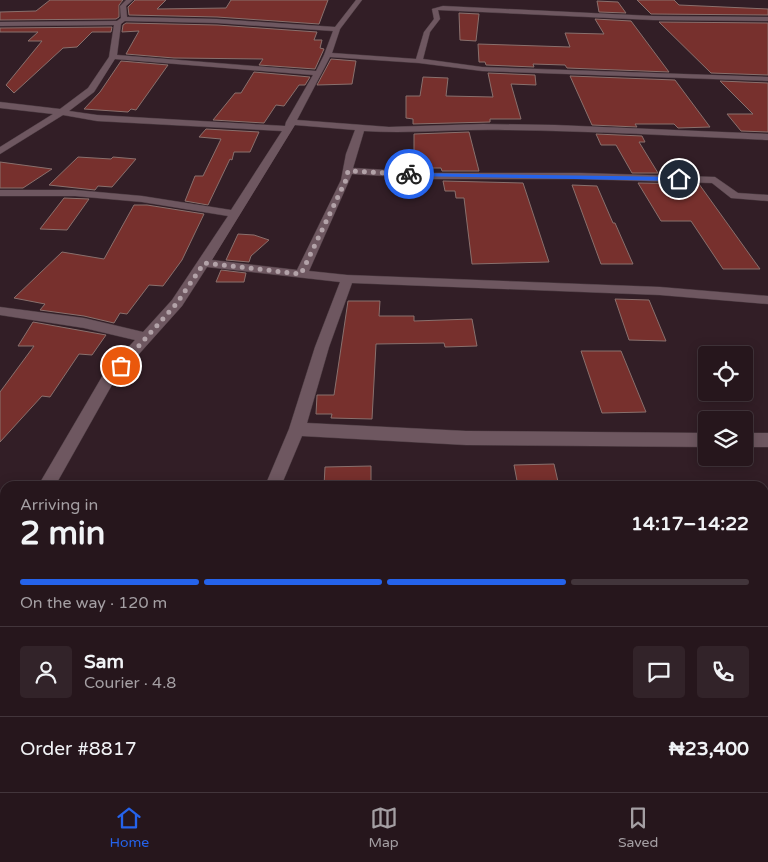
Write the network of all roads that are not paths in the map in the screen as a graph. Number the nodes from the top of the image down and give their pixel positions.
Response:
1 (130, 0) edge
2 (359, 0) edge
3 (440, 0) edge
4 (438, 8) junction
5 (768, 19) edge
6 (121, 21) junction
7 (0, 24) edge
8 (337, 29) junction
9 (328, 55) junction
10 (113, 57) junction
11 (419, 61) junction
12 (317, 73) junction
13 (768, 80) edge
14 (0, 106) edge
15 (62, 112) junction
16 (289, 125) junction
17 (360, 129) junction
18 (768, 137) edge
19 (0, 151) edge
20 (348, 171) junction
21 (0, 193) edge
22 (768, 198) edge
23 (235, 214) junction
24 (204, 263) junction
25 (301, 274) junction
26 (347, 279) junction
27 (768, 300) edge
28 (0, 311) edge
29 (147, 338) junction
30 (297, 429) junction
31 (698, 440) edge
32 (753, 440) edge
33 (768, 440) edge
34 (49, 481) edge
35 (275, 481) edge

1 - 6 street
2 - 8 street
3 - 4 street
4 - 5 street
4 - 11 street
6 - 7 street
6 - 8 street
6 - 10 street
8 - 9 street
9 - 11 street
9 - 12 street
10 - 12 street
10 - 15 street
11 - 13 street
12 - 16 street
14 - 15 street
15 - 16 street
15 - 19 street
16 - 17 street
16 - 23 street
17 - 18 street
17 - 20 street
20 - 22 street
20 - 25 street
21 - 23 street
23 - 24 street
24 - 25 street
24 - 29 street
25 - 26 street
26 - 27 street
26 - 30 street
28 - 29 street
29 - 34 street
30 - 31 street
30 - 35 street
32 - 33 street

